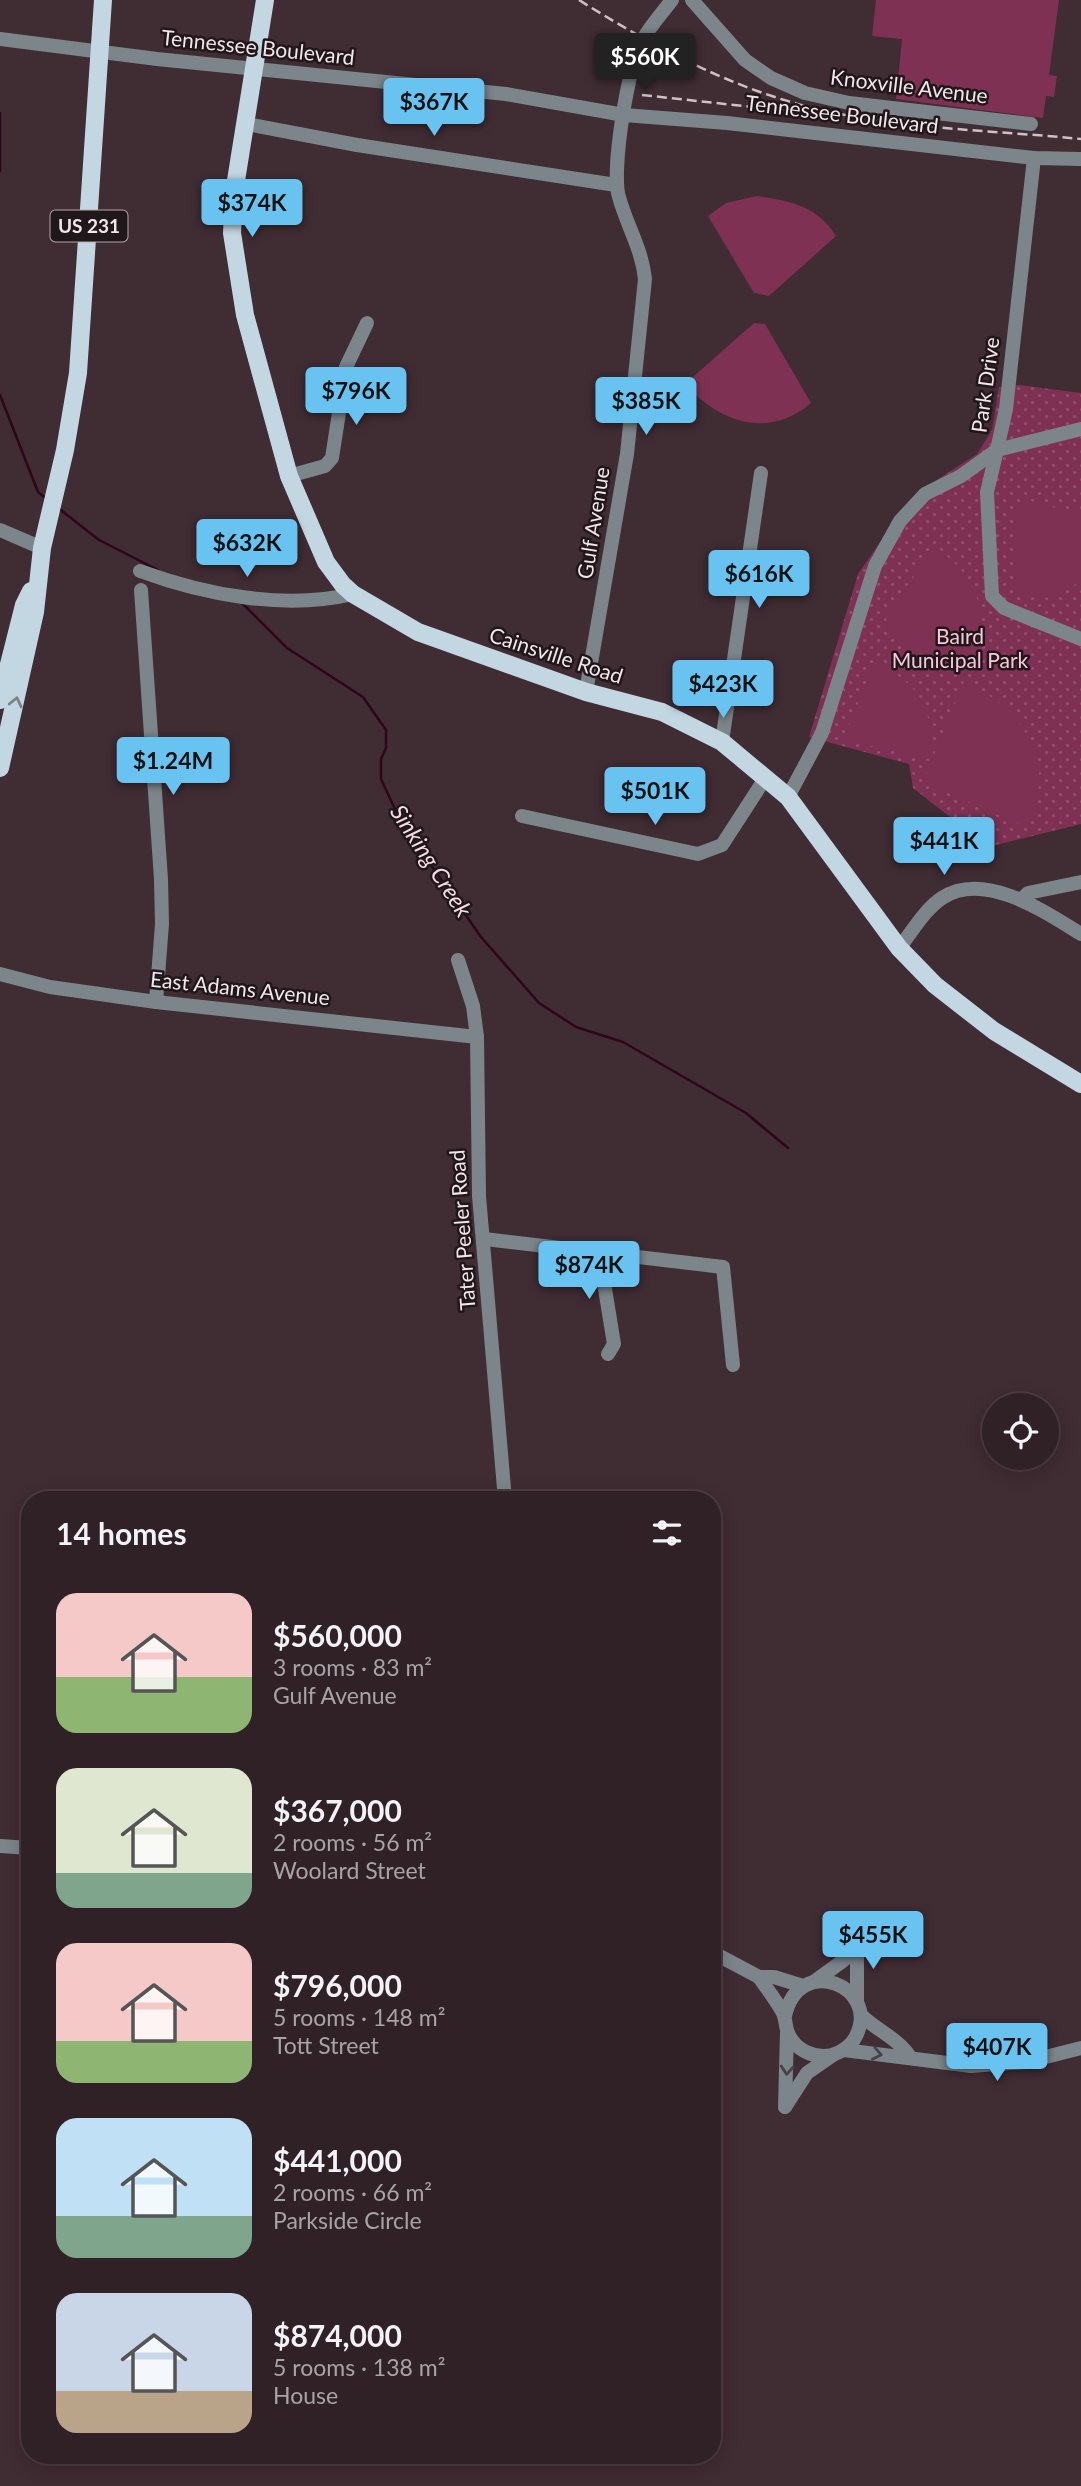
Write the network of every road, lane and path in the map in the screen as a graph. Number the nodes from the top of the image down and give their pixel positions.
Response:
1 (103, 0) edge
2 (265, 0) edge
3 (672, 0) edge
4 (692, 0) edge
5 (3, 40) edge
6 (98, 51) junction
7 (255, 69) junction
8 (624, 115) junction
9 (247, 124) junction
10 (1031, 124) dead end
11 (1034, 158) junction
12 (1081, 159) edge
13 (616, 185) junction
14 (367, 323) dead end
15 (1081, 429) edge
16 (997, 450) junction
17 (761, 473) dead end
18 (289, 476) junction
19 (7, 533) edge
20 (44, 540) junction
21 (141, 571) dead end
22 (36, 581) junction
23 (141, 590) dead end
24 (353, 594) junction
25 (1081, 639) edge
26 (586, 692) junction
27 (0, 700) edge
28 (722, 742) junction
29 (0, 768) edge
30 (766, 777) junction
31 (788, 797) junction
32 (522, 816) dead end
33 (1081, 882) edge
34 (1022, 899) junction
35 (1081, 934) edge
36 (899, 948) junction
37 (458, 960) dead end
38 (0, 974) edge
39 (156, 1002) junction
40 (477, 1037) junction
41 (1081, 1084) edge
42 (485, 1238) junction
43 (599, 1252) junction
44 (608, 1354) dead end
45 (733, 1365) dead end
46 (504, 1491) edge
47 (0, 1846) edge
48 (21, 1847) edge
49 (721, 1956) edge
50 (756, 1975) junction
51 (809, 1984) junction
52 (859, 2009) junction
53 (785, 2016) junction
54 (787, 2032) junction
55 (1081, 2048) edge
56 (838, 2052) junction
57 (910, 2057) junction

1 - 6 main road, US 231
2 - 7 main road, Cainsville Road
3 - 8 street, Gulf Avenue
4 - 10 street, Knoxville Avenue
5 - 6 street, Tennessee Boulevard
6 - 7 street, Tennessee Boulevard
6 - 20 main road, US 231
7 - 8 street, Tennessee Boulevard
7 - 9 main road, Cainsville Road
8 - 11 street, Tennessee Boulevard
8 - 13 street, Gulf Avenue
9 - 13 street
9 - 18 main road, Cainsville Road
11 - 12 street, Tennessee Boulevard
11 - 16 street, Park Drive
13 - 26 street, Gulf Avenue
14 - 18 street
15 - 16 street
16 - 25 street
16 - 31 street, Park Drive
17 - 28 street
18 - 24 main road, Cainsville Road
19 - 20 street
20 - 22 main road, US 231
21 - 24 street
22 - 27 main road, US 231
29 -> 22 main road, US 231
23 - 39 street
24 - 26 main road, Cainsville Road
26 - 28 main road, Cainsville Road
28 - 30 main road, Cainsville Road
30 - 31 main road, Cainsville Road
30 - 32 street
31 - 36 main road, Cainsville Road
33 - 34 street
34 - 35 street
34 - 36 street
36 - 41 main road, Cainsville Road
37 - 40 street, Tater Peeler Road
38 - 39 street, East Adams Avenue
39 - 40 street, East Adams Avenue
40 - 42 street, Tater Peeler Road
42 - 43 street
42 - 46 street, Tater Peeler Road
43 - 44 street
43 - 45 street
47 - 48 street
49 - 50 street
50 - 51 street
50 - 53 street
51 - 52 street
51 - 52 street
51 - 53 street
52 - 56 street
52 - 57 street
53 - 54 street
54 - 56 street
54 -> 56 street
55 - 57 street
56 -> 57 street

